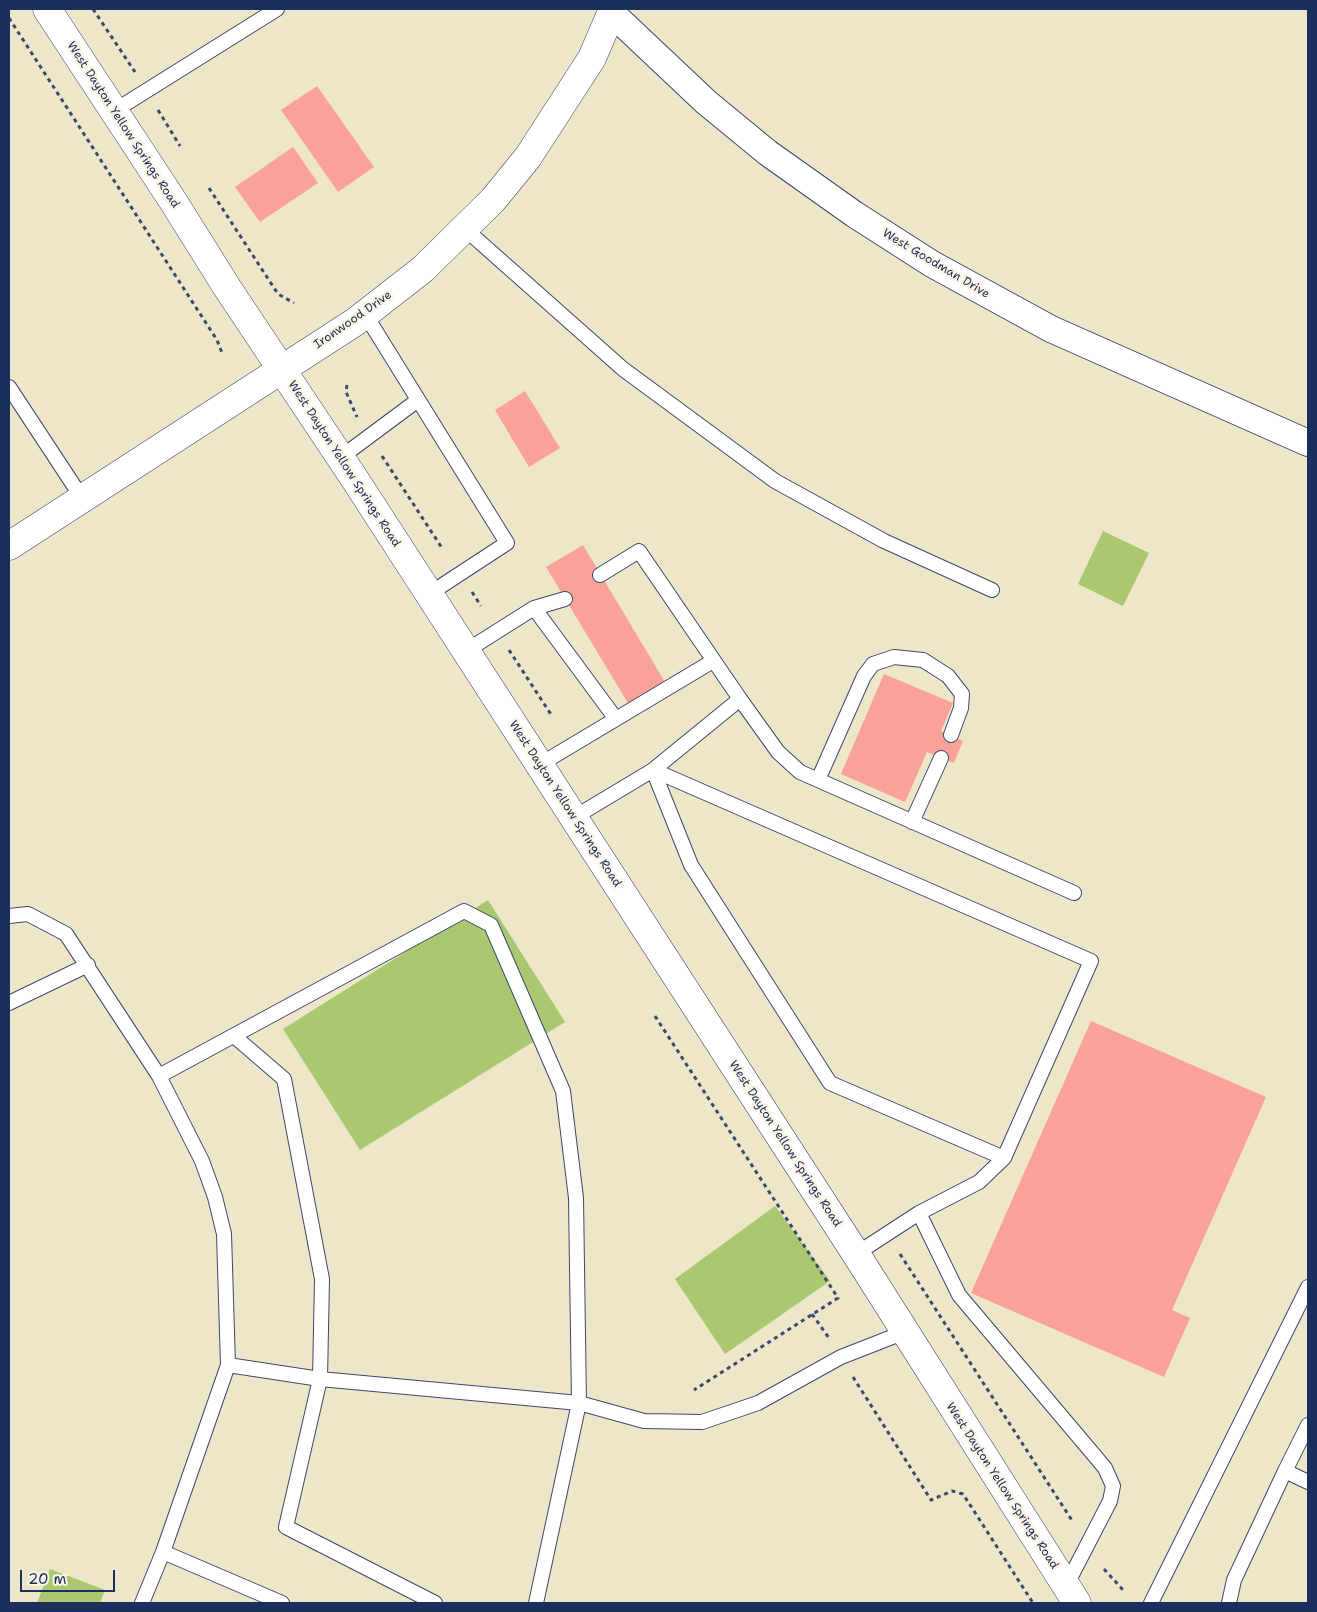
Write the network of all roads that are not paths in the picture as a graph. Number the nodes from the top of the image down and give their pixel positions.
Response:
1 (47, 9) edge
2 (277, 9) edge
3 (613, 9) edge
4 (114, 111) junction
5 (464, 228) junction
6 (365, 314) junction
7 (282, 369) junction
8 (9, 387) edge
9 (418, 400) junction
10 (1308, 442) edge
11 (340, 458) junction
12 (82, 498) junction
13 (9, 546) edge
14 (600, 575) dead end
15 (992, 590) dead end
16 (429, 594) junction
17 (565, 599) dead end
18 (534, 608) junction
19 (466, 651) junction
20 (713, 661) junction
21 (740, 699) junction
22 (616, 719) junction
23 (951, 735) dead end
24 (941, 758) dead end
25 (539, 765) junction
26 (653, 770) junction
27 (818, 780) junction
28 (574, 818) junction
29 (912, 822) junction
30 (1074, 893) dead end
31 (9, 916) edge
32 (88, 965) junction
33 (9, 1003) edge
34 (234, 1036) junction
35 (159, 1076) junction
36 (1004, 1158) junction
37 (919, 1213) junction
38 (856, 1254) junction
39 (1308, 1287) edge
40 (1305, 1303) edge
41 (905, 1332) junction
42 (228, 1365) junction
43 (320, 1378) junction
44 (579, 1403) junction
45 (1308, 1425) edge
46 (1285, 1471) junction
47 (1308, 1482) edge
48 (163, 1552) junction
49 (1072, 1594) edge
50 (142, 1603) edge
51 (282, 1603) edge
52 (435, 1603) edge
53 (536, 1603) edge
54 (1151, 1603) edge
55 (1229, 1603) edge

1 - 4 main road, West Dayton Yellow Springs Road
2 - 4 lane
3 - 5 main road, Ironwood Drive
3 - 10 street, West Goodman Drive
4 - 7 main road, West Dayton Yellow Springs Road
5 - 6 main road, Ironwood Drive
5 - 15 lane
6 - 7 main road, Ironwood Drive
6 - 9 lane
7 - 11 main road, West Dayton Yellow Springs Road
7 - 12 main road, Ironwood Drive
8 - 12 lane
9 - 11 lane
9 - 16 lane
11 - 16 main road, West Dayton Yellow Springs Road
12 - 13 main road, Ironwood Drive
14 - 20 lane
16 - 19 main road, West Dayton Yellow Springs Road
17 - 18 lane
18 - 19 lane
18 - 22 lane
19 - 25 main road, West Dayton Yellow Springs Road
20 - 21 lane
20 - 22 lane
21 - 26 lane
21 - 27 lane
22 - 25 lane
23 - 27 lane
24 - 29 lane
25 - 28 main road, West Dayton Yellow Springs Road
26 - 28 lane
26 - 36 lane
26 - 36 lane
27 - 29 lane
28 - 38 main road, West Dayton Yellow Springs Road
29 - 30 lane
31 - 32 lane
32 - 33 lane
32 - 35 lane
34 - 35 lane
34 - 43 lane
34 - 44 lane
35 - 42 lane
36 - 37 lane
37 - 38 lane
37 - 49 lane
38 - 41 main road, West Dayton Yellow Springs Road
39 - 40 lane
40 - 54 lane
41 - 44 lane
41 - 49 main road, West Dayton Yellow Springs Road
42 - 43 lane
42 - 48 lane
43 - 44 lane
43 - 52 lane
44 - 53 lane
45 - 46 lane
46 - 47 lane
46 - 55 lane
48 - 50 lane
48 - 51 lane

